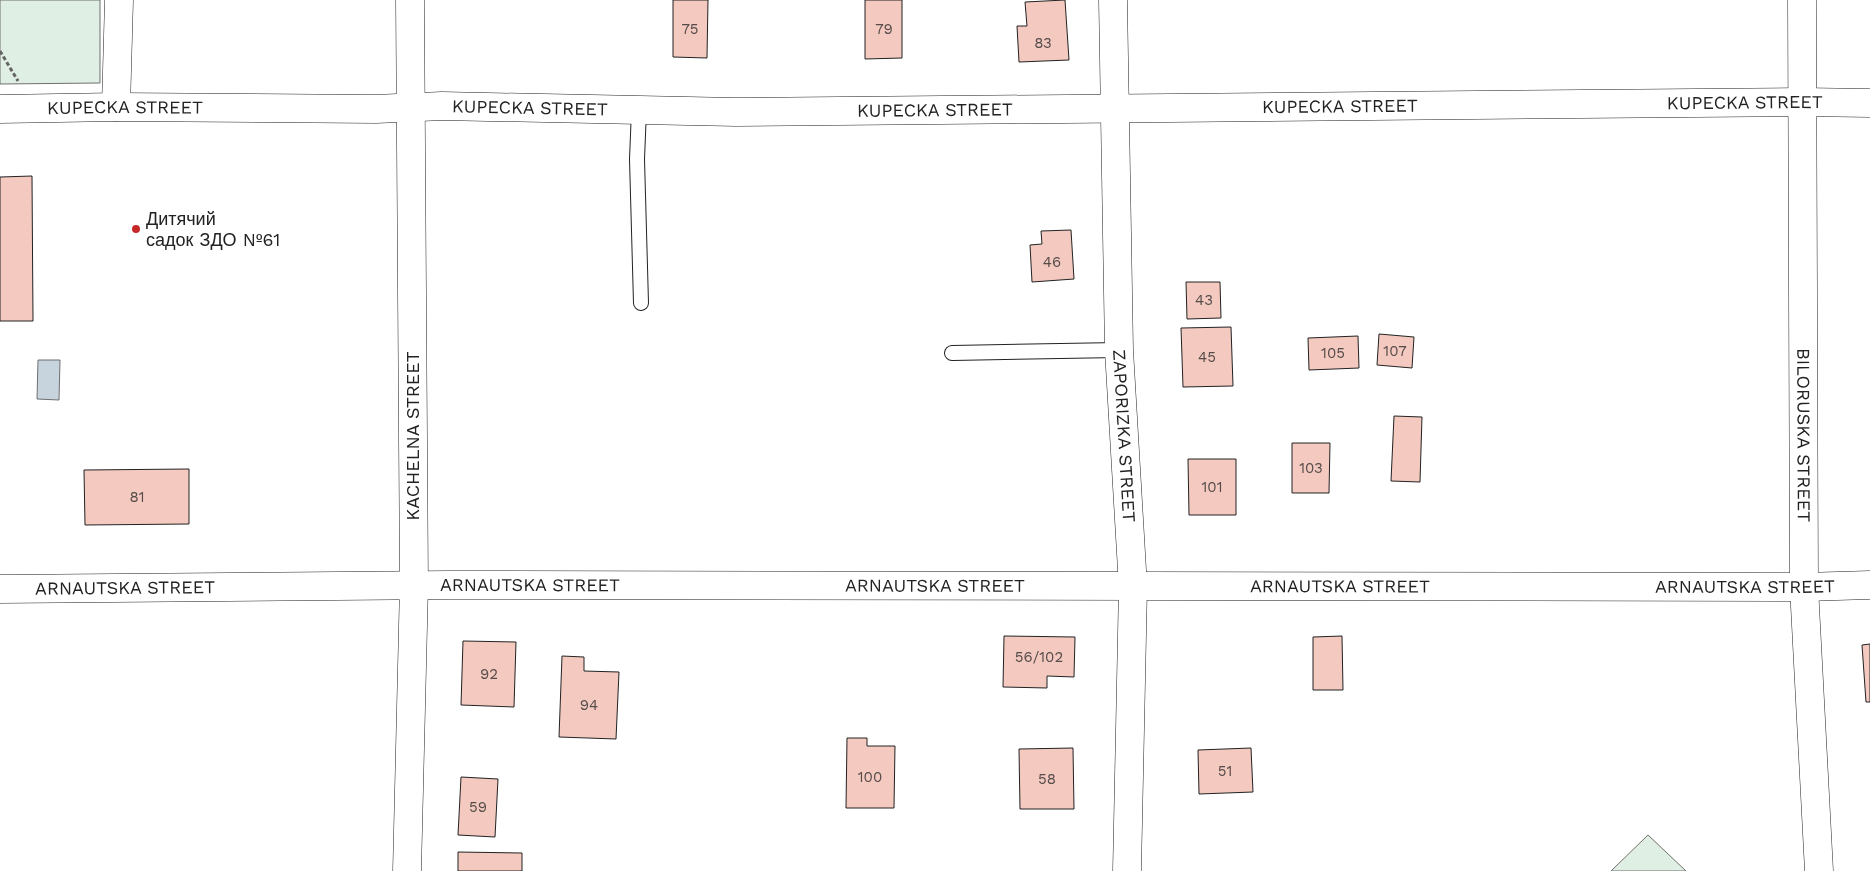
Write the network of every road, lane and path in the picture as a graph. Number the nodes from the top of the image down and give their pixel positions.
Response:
1 (119, 0) edge
2 (410, 0) edge
3 (1113, 0) edge
4 (1802, 0) edge
5 (1803, 102) junction
6 (1870, 103) edge
7 (116, 107) junction
8 (410, 108) junction
9 (1114, 108) junction
10 (0, 110) edge
11 (638, 110) junction
12 (642, 303) dead end
13 (1119, 350) junction
14 (952, 352) dead end
15 (1870, 585) edge
16 (414, 586) junction
17 (1133, 587) junction
18 (1804, 587) junction
19 (0, 588) edge
20 (1819, 870) edge
21 (407, 871) edge
22 (1127, 871) edge

1 - 7 street
2 - 8 street, KACHELNA STREET
3 - 9 street, ZAPORIZKA STREET
4 - 5 street, BILORUSKA STREET
5 - 6 street, KUPECKA STREET
5 - 9 street, KUPECKA STREET
5 - 18 street, BILORUSKA STREET
7 - 8 street, KUPECKA STREET
7 - 10 street, KUPECKA STREET
8 - 11 street, KUPECKA STREET
8 - 16 street, KACHELNA STREET
9 - 11 street, KUPECKA STREET
9 - 13 street, ZAPORIZKA STREET
11 - 12 lane
13 - 14 lane
13 - 17 street, ZAPORIZKA STREET
15 - 18 street, ARNAUTSKA STREET
16 - 17 street, ARNAUTSKA STREET
16 - 19 street, ARNAUTSKA STREET
16 - 21 street, KACHELNA STREET
17 - 18 street, ARNAUTSKA STREET
17 - 22 street, ZAPORIZKA STREET
18 - 20 street, BILORUSKA STREET

